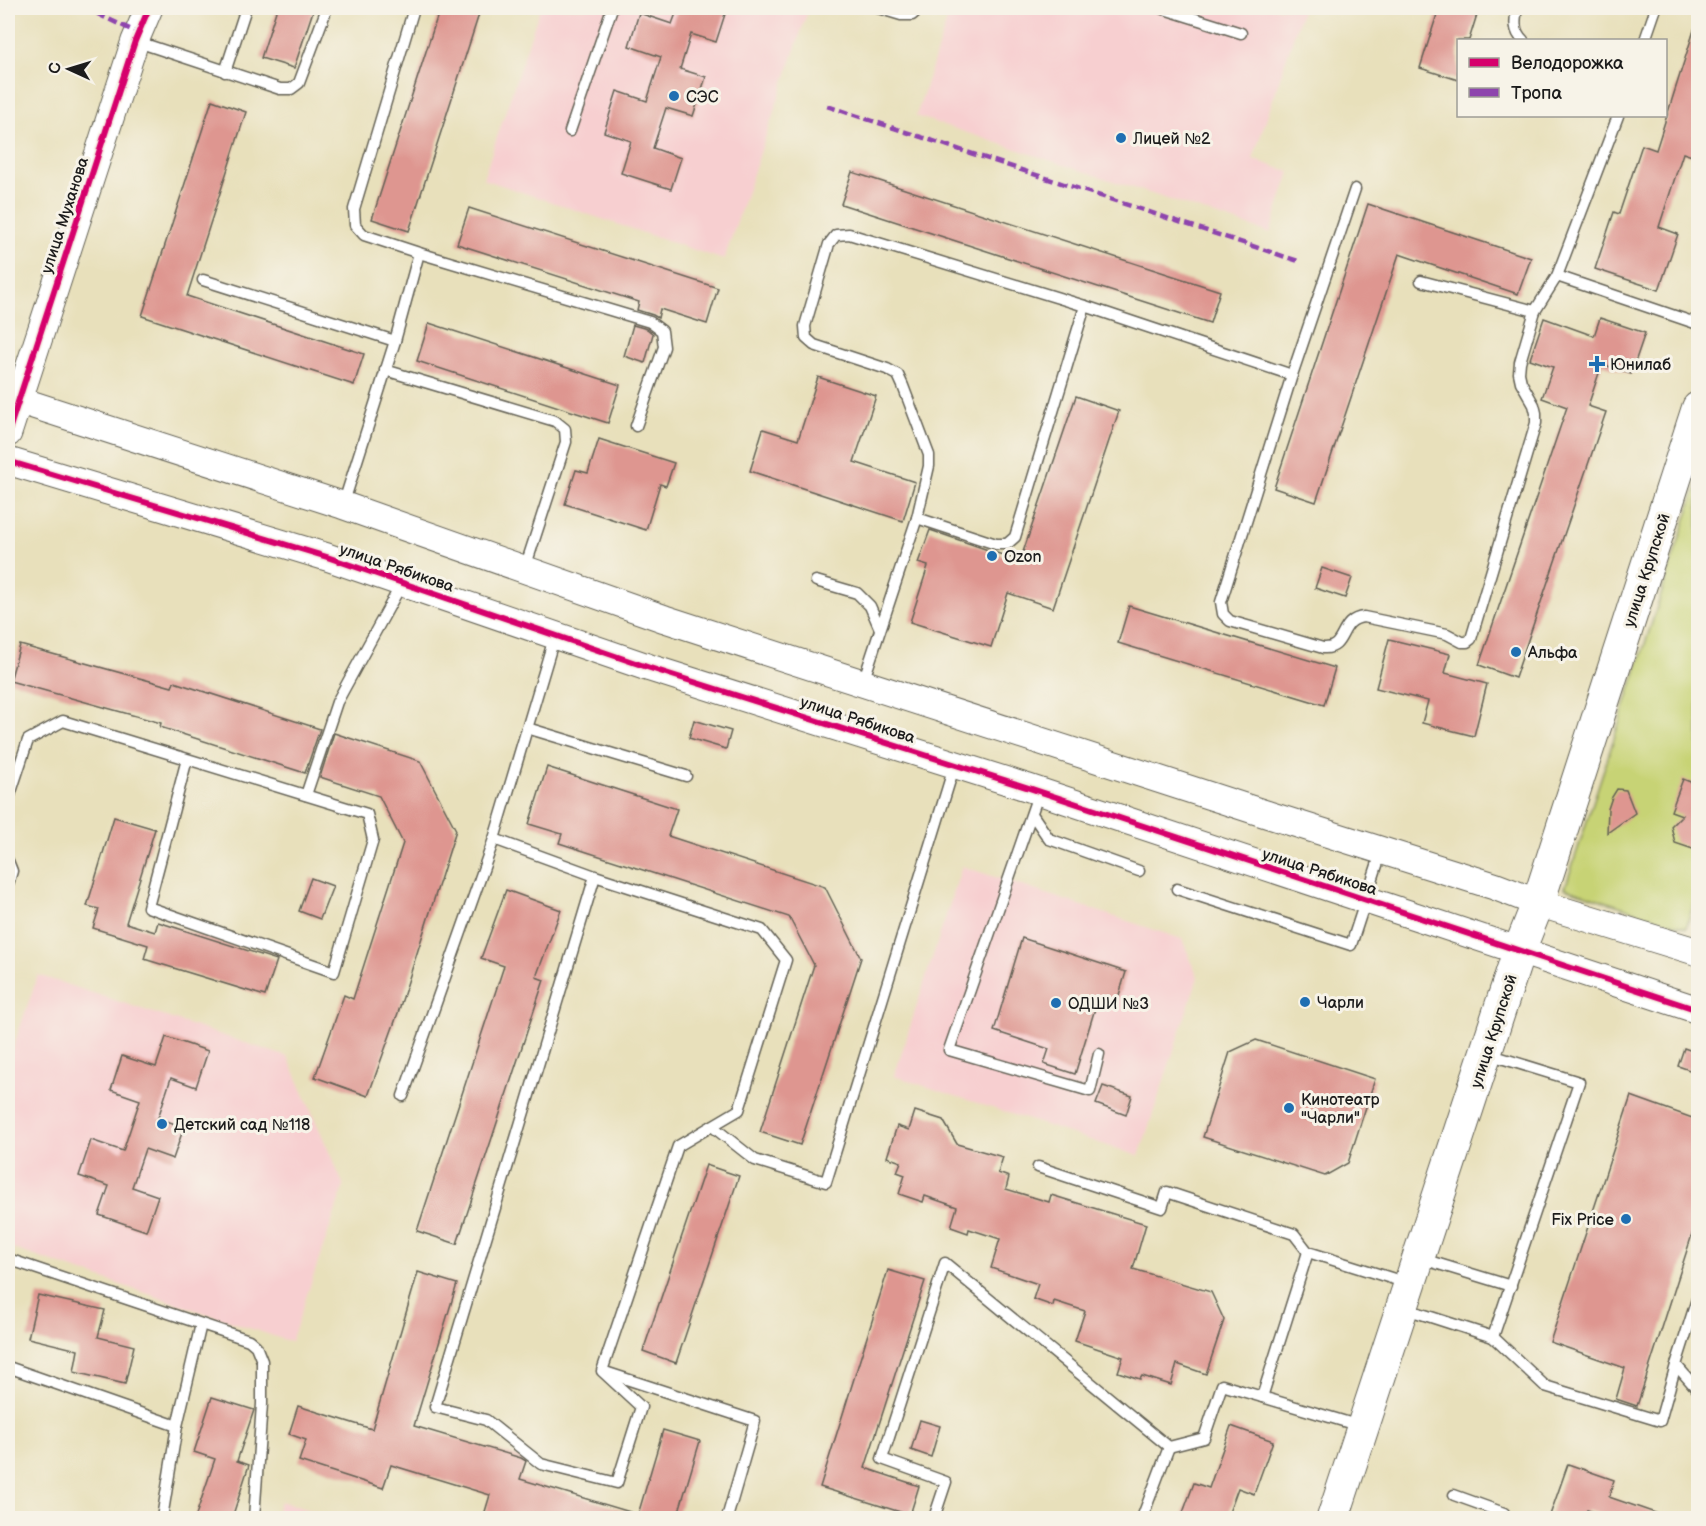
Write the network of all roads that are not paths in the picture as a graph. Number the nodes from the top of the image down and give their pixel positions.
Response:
1 (149, 8) edge
2 (246, 8) edge
3 (327, 8) edge
4 (414, 8) edge
5 (612, 8) edge
6 (878, 8) edge
7 (920, 8) edge
8 (1161, 8) edge
9 (1517, 8) edge
10 (1656, 8) edge
11 (1241, 33) dead end
12 (1522, 39) edge
13 (1645, 39) edge
14 (135, 41) junction
15 (225, 72) junction
16 (1618, 117) edge
17 (570, 131) dead end
18 (1355, 189) dead end
19 (419, 253) junction
20 (1557, 276) junction
21 (203, 280) dead end
22 (1421, 281) dead end
23 (1085, 306) junction
24 (1534, 311) junction
25 (1698, 324) edge
26 (395, 341) junction
27 (385, 370) junction
28 (1292, 375) junction
29 (13, 398) edge
30 (1698, 408) edge
31 (636, 426) dead end
32 (8, 432) edge
33 (8, 460) edge
34 (342, 506) junction
35 (918, 518) junction
36 (524, 570) junction
37 (816, 581) dead end
38 (402, 583) junction
39 (880, 629) junction
40 (555, 635) junction
41 (862, 682) junction
42 (527, 728) junction
43 (187, 759) junction
44 (955, 764) junction
45 (686, 776) dead end
46 (306, 795) junction
47 (8, 801) edge
48 (1036, 803) junction
49 (494, 839) junction
50 (1382, 850) junction
51 (8, 861) edge
52 (1139, 871) dead end
53 (595, 876) junction
54 (8, 884) edge
55 (1177, 888) dead end
56 (1366, 900) junction
57 (1538, 903) junction
58 (1519, 951) junction
59 (1698, 952) edge
60 (1698, 1010) edge
61 (1099, 1054) dead end
62 (1486, 1054) junction
63 (403, 1096) dead end
64 (712, 1126) junction
65 (1038, 1167) dead end
66 (1308, 1252) junction
67 (8, 1259) edge
68 (1411, 1284) junction
69 (1511, 1286) junction
70 (1698, 1296) edge
71 (201, 1324) junction
72 (1493, 1337) junction
73 (1676, 1365) junction
74 (8, 1367) edge
75 (602, 1371) junction
76 (1698, 1390) edge
77 (1262, 1397) junction
78 (177, 1426) junction
79 (1363, 1427) junction
80 (1170, 1447) junction
81 (1454, 1495) dead end
82 (162, 1518) edge
83 (254, 1518) edge
84 (727, 1518) edge
85 (934, 1518) edge
86 (1142, 1518) edge
87 (1333, 1518) edge
88 (1502, 1518) edge

1 - 14 street, улица Муханова
2 - 15 lane
3 - 15 lane
4 - 19 lane
5 - 17 lane
6 - 7 lane
8 - 11 lane
9 - 12 lane
10 - 13 lane
14 - 15 lane
14 - 29 street, улица Муханова
16 - 20 lane
18 - 28 lane
19 - 26 lane
19 - 31 lane
20 - 24 lane
20 - 25 lane
21 - 26 lane
22 - 24 lane
23 - 28 lane
23 - 35 lane
23 - 35 lane
24 - 28 lane
26 - 27 lane
27 - 34 lane
27 - 36 lane
29 - 32 street, улица Муханова
29 - 34 street
30 - 57 main road, улица Крупской
33 - 38 street, улица Рябикова
34 - 36 street
35 - 39 lane
36 - 41 street
37 - 39 lane
38 - 40 street, улица Рябикова
38 - 46 lane
39 - 41 lane
40 - 42 lane
40 - 44 street, улица Рябикова
41 - 50 street
42 - 45 lane
42 - 49 lane
43 - 46 lane
43 - 46 lane
43 - 47 lane
44 - 48 street, улица Рябикова
44 - 64 lane
48 - 52 lane
48 - 56 street, улица Рябикова
48 - 61 lane
49 - 53 lane
49 - 63 lane
50 - 56 lane
50 - 57 street
51 - 54 lane
53 - 64 lane
53 - 75 lane
55 - 56 lane
56 - 58 street, улица Рябикова
57 - 58 main road, улица Крупской
57 - 59 street
58 - 60 street, улица Рябикова
58 - 62 main road, улица Крупской
62 - 68 main road, улица Крупской
62 - 69 lane
64 - 75 lane
65 - 66 lane
66 - 68 lane
66 - 77 lane
67 - 71 lane
68 - 69 lane
68 - 72 lane
68 - 79 main road, улица Крупской
69 - 72 lane
70 - 73 lane
71 - 78 lane
71 - 83 lane
72 - 73 lane
73 - 76 lane
74 - 78 lane
75 - 84 lane
77 - 79 lane
77 - 80 lane
78 - 82 lane
79 - 87 main road, улица Крупской
80 - 85 lane
80 - 86 lane
81 - 88 lane

